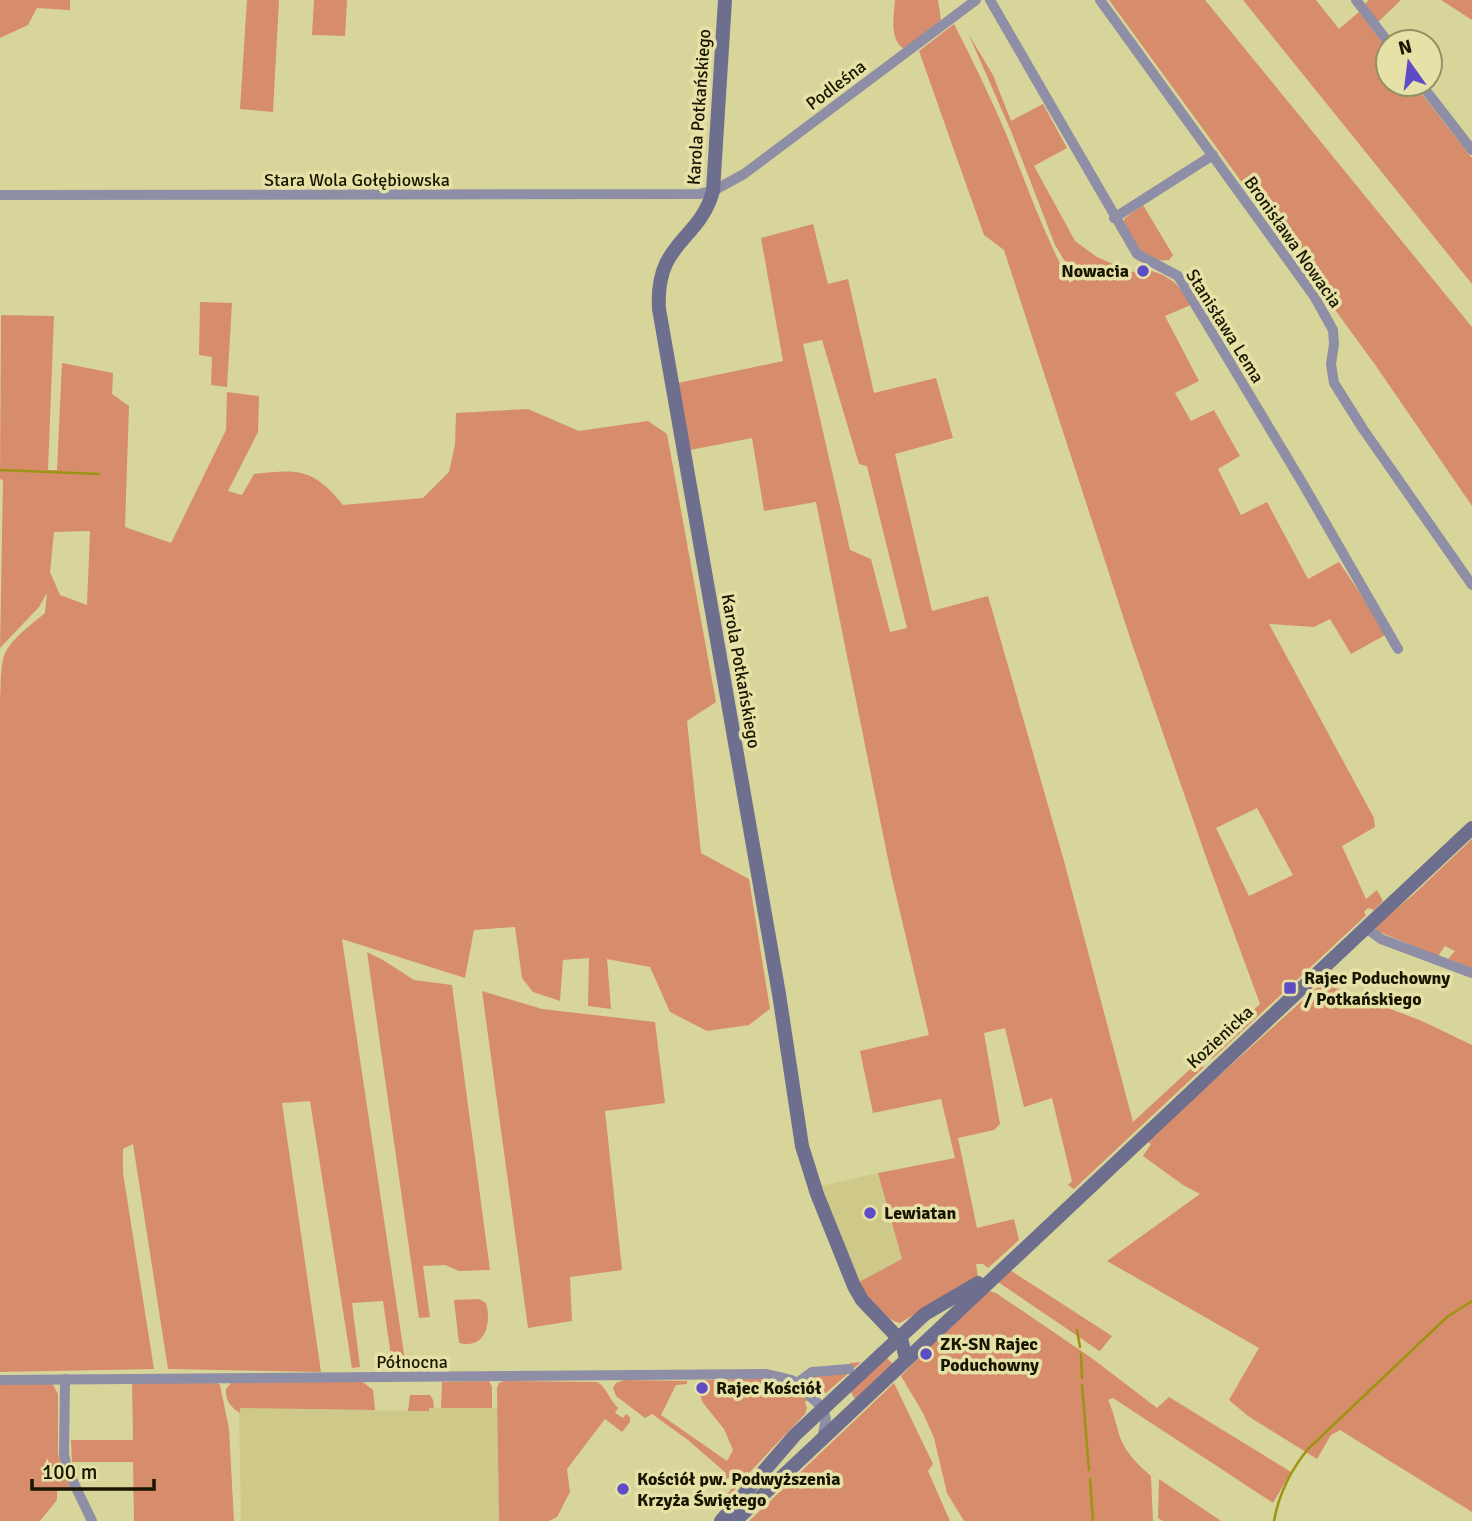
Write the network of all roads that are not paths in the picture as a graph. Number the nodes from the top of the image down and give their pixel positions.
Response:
1 (725, 0) edge
2 (976, 0) edge
3 (990, 0) edge
4 (1100, 0) edge
5 (1356, 0) edge
6 (1377, 28) edge
7 (1432, 98) edge
8 (1472, 150) edge
9 (1213, 155) junction
10 (713, 191) junction
11 (0, 195) edge
12 (1114, 218) junction
13 (1472, 585) edge
14 (1398, 649) dead end
15 (1472, 828) edge
16 (1366, 928) junction
17 (1472, 973) edge
18 (995, 1274) junction
19 (884, 1322) junction
20 (904, 1348) junction
21 (887, 1349) junction
22 (849, 1368) dead end
23 (0, 1380) edge
24 (65, 1380) junction
25 (797, 1383) junction
26 (845, 1388) junction
27 (860, 1403) junction
28 (817, 1408) junction
29 (822, 1438) junction
30 (92, 1521) edge
31 (721, 1521) edge
32 (735, 1521) edge

1 - 10 street, Karola Potkańskiego
2 - 10 street, Podleśna
3 - 12 street, Stanisława Lema
4 - 9 street, Bronisława Nowacia
5 - 6 street
7 - 8 street
9 - 12 street
9 - 13 street, Bronisława Nowacia
10 - 11 street, Stara Wola Gołębiowska
10 - 19 street, Karola Potkańskiego
12 - 14 street, Stanisława Lema
15 - 16 street, Kozienicka
16 - 17 street
16 - 18 street, Kozienicka
18 - 20 street, Kozienicka
18 - 20 street, Kozienicka
19 - 20 street, Karola Potkańskiego
19 - 21 street
20 - 21 street
20 - 27 street, Kozienicka
21 - 26 street
22 - 25 street
23 - 24 street, Północna
24 - 25 street, Północna
24 - 30 street
25 - 28 street, Północna
26 - 27 street
26 - 28 street
27 - 29 street, Kozienicka
28 - 29 street
28 - 31 street
29 - 32 street, Kozienicka

